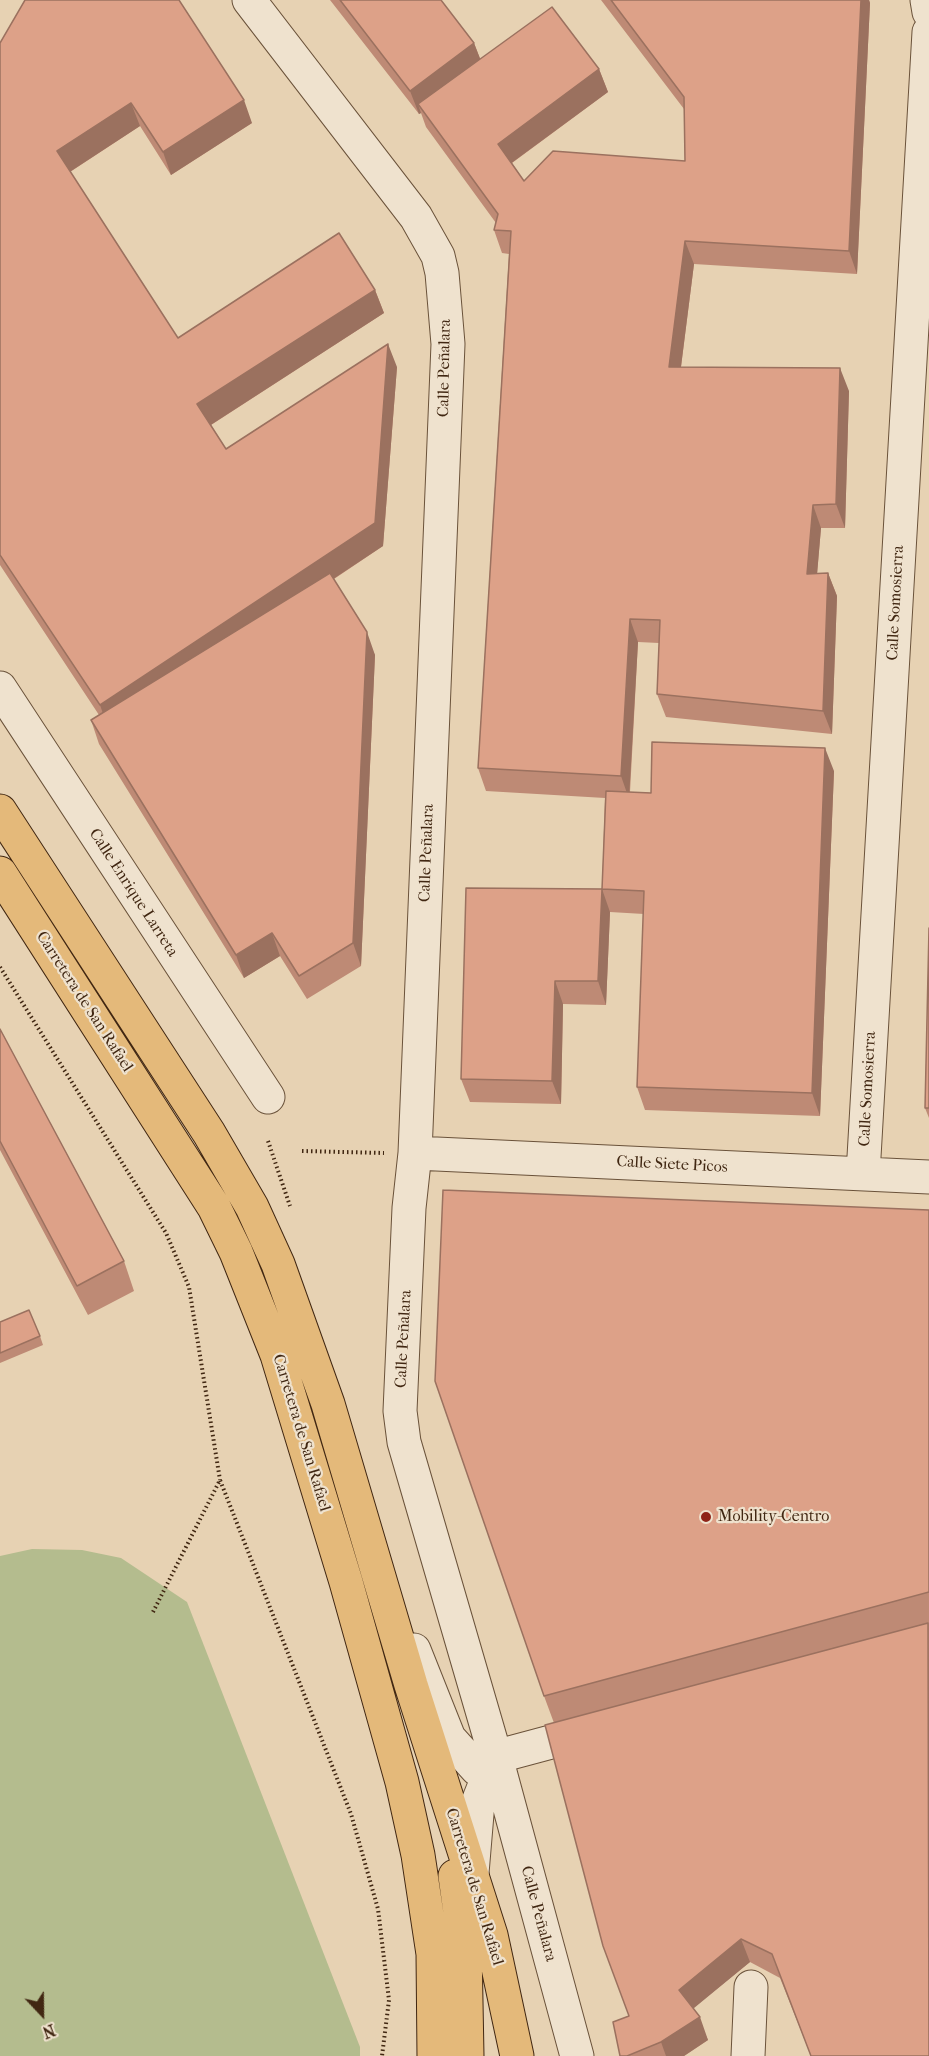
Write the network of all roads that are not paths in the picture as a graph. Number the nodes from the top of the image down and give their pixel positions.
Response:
1 (249, 0) edge
2 (927, 0) edge
3 (929, 12) edge
4 (929, 32) edge
5 (0, 688) edge
6 (0, 811) edge
7 (0, 873) edge
8 (268, 1097) dead end
9 (402, 1153) junction
10 (863, 1174) junction
11 (929, 1177) edge
12 (368, 1540) junction
13 (411, 1685) junction
14 (622, 1723) edge
15 (498, 1765) junction
16 (472, 1876) junction
17 (751, 1987) dead end
18 (434, 2056) edge
19 (467, 2056) edge
20 (518, 2056) edge
21 (576, 2056) edge
22 (748, 2056) edge

1 - 9 street, Calle Peñalara
2 - 3 street
4 - 10 street, Calle Somosierra
5 - 8 street, Calle Enrique Larreta
6 - 12 main road, Carretera de San Rafael
7 - 18 main road, Carretera de San Rafael
9 - 10 street, Calle Siete Picos
9 - 15 street, Calle Peñalara
10 - 11 street, Calle Siete Picos
12 - 13 main road, Carretera de San Rafael
12 - 15 street
13 - 16 main road, Carretera de San Rafael
13 - 19 main road, Carretera de San Rafael
14 - 15 street
15 - 16 street
15 - 21 street, Calle Peñalara
16 - 20 main road, Carretera de San Rafael
17 - 22 street

